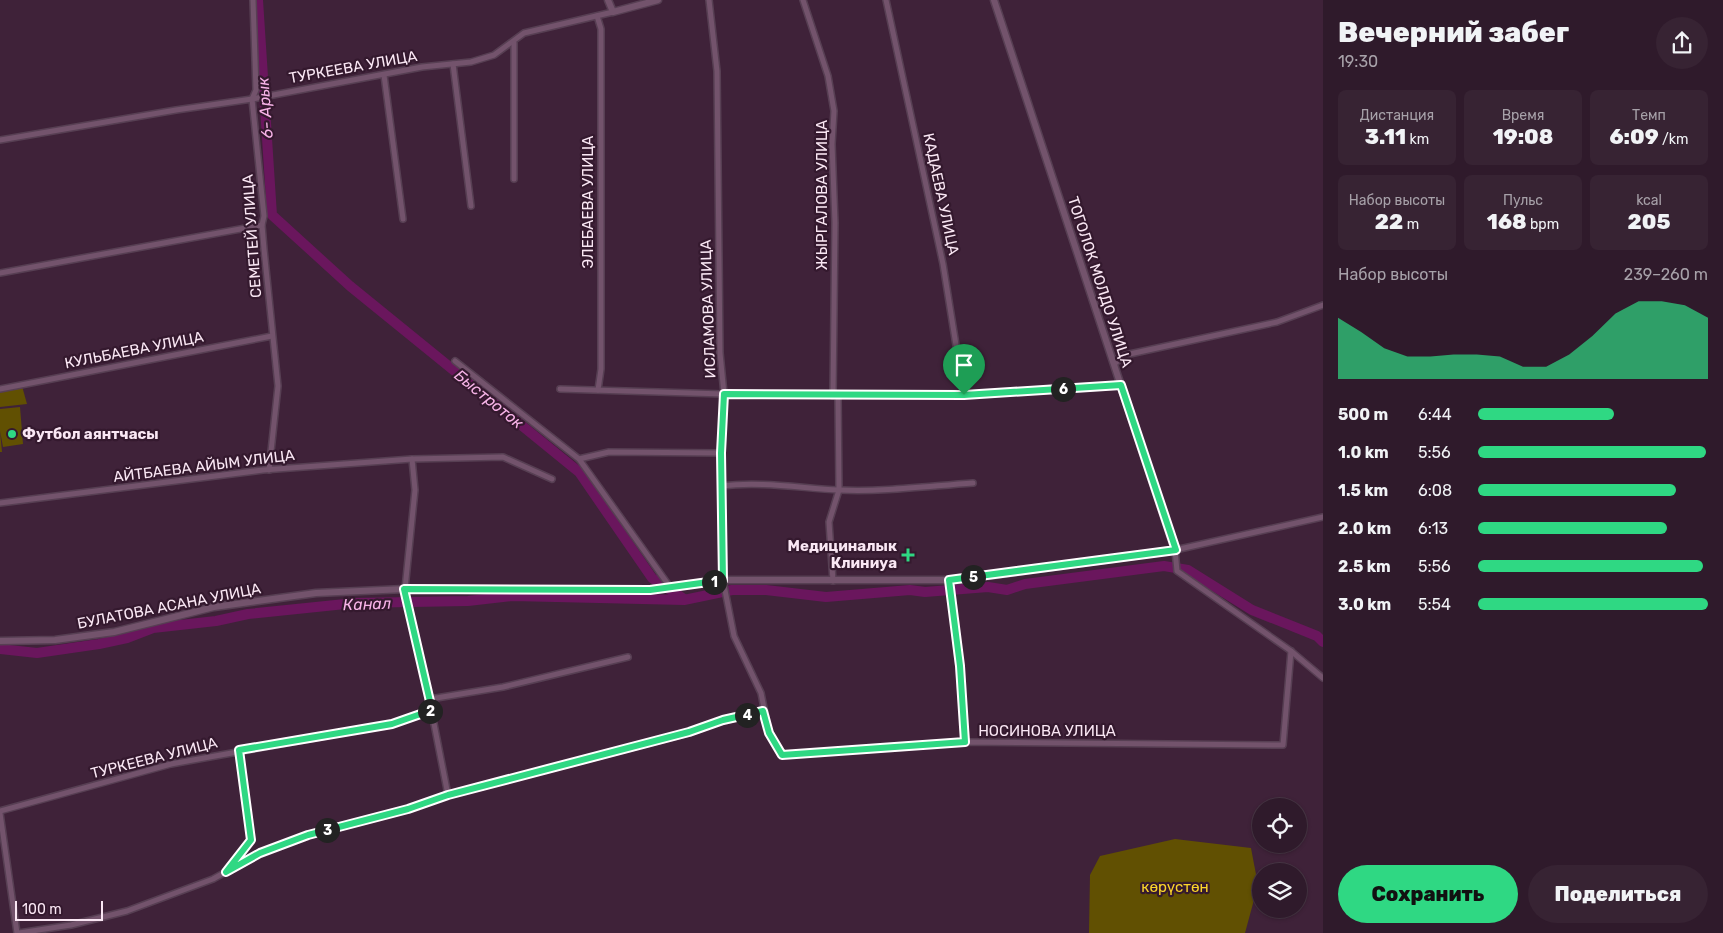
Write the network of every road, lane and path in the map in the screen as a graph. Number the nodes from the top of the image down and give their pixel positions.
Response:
1 (253, 0) edge
2 (608, 0) edge
3 (658, 0) edge
4 (709, 0) edge
5 (803, 0) edge
6 (886, 0) edge
7 (994, 0) edge
8 (613, 12) junction
9 (597, 16) junction
10 (514, 43) junction
11 (453, 64) junction
12 (384, 75) junction
13 (252, 99) junction
14 (0, 140) edge
15 (514, 180) dead end
16 (472, 206) dead end
17 (403, 220) dead end
18 (262, 225) junction
19 (0, 272) edge
20 (1323, 305) edge
21 (272, 336) junction
22 (455, 362) dead end
23 (1114, 364) junction
24 (1121, 385) junction
25 (0, 389) edge
26 (560, 389) dead end
27 (598, 390) junction
28 (724, 394) junction
29 (964, 395) junction
30 (835, 396) junction
31 (721, 453) junction
32 (412, 459) junction
33 (579, 459) junction
34 (269, 470) junction
35 (552, 479) dead end
36 (973, 483) dead end
37 (722, 486) junction
38 (839, 490) junction
39 (0, 503) edge
40 (1323, 517) edge
41 (1176, 550) junction
42 (723, 580) junction
43 (949, 580) junction
44 (833, 581) junction
45 (670, 587) junction
46 (404, 589) junction
47 (0, 641) edge
48 (1291, 651) junction
49 (628, 658) dead end
50 (1323, 678) edge
51 (430, 699) junction
52 (432, 710) junction
53 (763, 711) junction
54 (965, 742) junction
55 (239, 750) junction
56 (782, 755) joint
57 (448, 795) junction
58 (0, 812) edge
59 (226, 872) junction
60 (18, 933) edge

1 - 13 street, СЕМЕТЕЙ УЛИЦА
2 - 8 street
3 - 8 street
4 - 28 street, ИСЛАМОВА УЛИЦА
5 - 30 street, ЖЫРГАЛОВА УЛИЦА
6 - 29 street, КАДАЕВА УЛИЦА
7 - 23 street, ТОГОЛОК МОЛДО УЛИЦА
8 - 9 street, ТУРКЕЕВА УЛИЦА
9 - 10 street, ТУРКЕЕВА УЛИЦА
9 - 27 street, ЭЛЕБАЕВА УЛИЦА
10 - 11 street, ТУРКЕЕВА УЛИЦА
10 - 15 street
11 - 12 street, ТУРКЕЕВА УЛИЦА
11 - 16 street
12 - 13 street, ТУРКЕЕВА УЛИЦА
12 - 17 street
13 - 14 street, ТУРКЕЕВА УЛИЦА
13 - 18 street, СЕМЕТЕЙ УЛИЦА
18 - 19 street
18 - 21 street, СЕМЕТЕЙ УЛИЦА
20 - 23 street
21 - 25 street, КУЛЬБАЕВА УЛИЦА
21 - 34 street, СЕМЕТЕЙ УЛИЦА
22 - 33 street
23 - 24 street, ТОГОЛОК МОЛДО УЛИЦА
24 - 29 street
24 - 41 street, ТОГОЛОК МОЛДО УЛИЦА
26 - 27 street
27 - 28 street
28 - 30 street
28 - 31 street, ИСЛАМОВА УЛИЦА
29 - 30 street
30 - 38 street, ЖЫРГАЛОВА УЛИЦА
31 - 33 street
31 - 37 street, ИСЛАМОВА УЛИЦА
32 - 34 street, АЙТБАЕВА АЙЫМ УЛИЦА
32 - 35 street, АЙТБАЕВА АЙЫМ УЛИЦА
32 - 46 street
33 - 45 street
34 - 39 street, АЙТБАЕВА АЙЫМ УЛИЦА
36 - 38 street
37 - 38 street
37 - 42 street, ИСЛАМОВА УЛИЦА
38 - 44 street, ЖЫРГАЛОВА УЛИЦА
40 - 41 street
41 - 43 street, БУЛАТОВА АСАНА УЛИЦА
41 - 48 street, ТОГОЛОК МОЛДО УЛИЦА
42 - 44 street, БУЛАТОВА АСАНА УЛИЦА
42 - 45 street, БУЛАТОВА АСАНА УЛИЦА
42 - 53 street, ИСЛАМОВА УЛИЦА
43 - 44 street, БУЛАТОВА АСАНА УЛИЦА
43 - 54 street
45 - 46 street, БУЛАТОВА АСАНА УЛИЦА
46 - 47 street, БУЛАТОВА АСАНА УЛИЦА
46 - 51 street
48 - 50 street, ТОГОЛОК МОЛДО УЛИЦА
48 - 54 street, НОСИНОВА УЛИЦА
49 - 51 street
51 - 52 street
52 - 55 street, ТУРКЕЕВА УЛИЦА
52 - 57 street
53 - 56 street, ИСЛАМОВА УЛИЦА
53 - 57 street
54 - 56 street, НОСИНОВА УЛИЦА
55 - 58 street, ТУРКЕЕВА УЛИЦА
55 - 59 street
57 - 59 street
58 - 60 street
59 - 60 street

